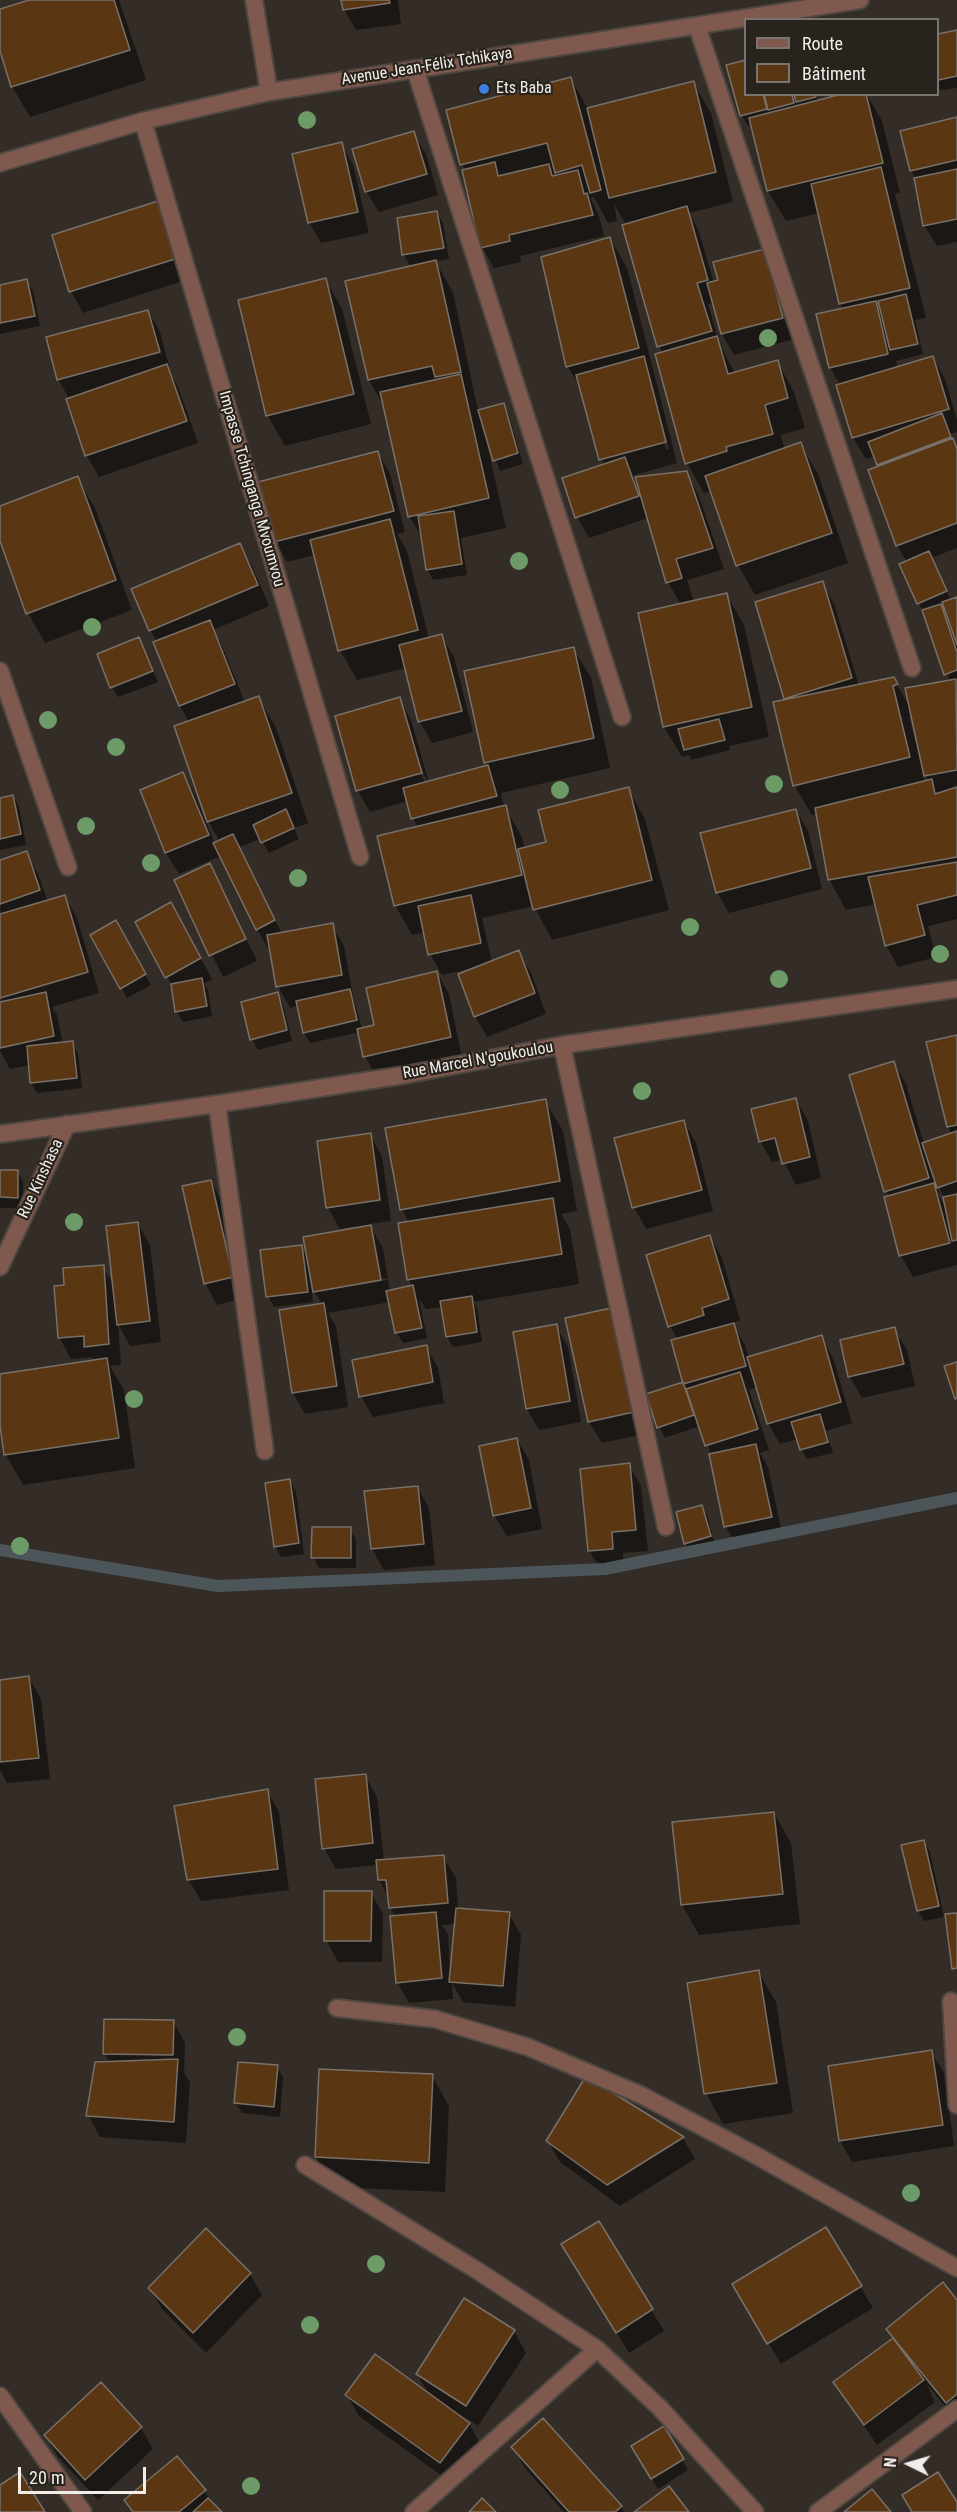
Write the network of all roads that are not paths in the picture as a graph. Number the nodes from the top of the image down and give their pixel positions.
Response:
1 (254, 0) edge
2 (860, 0) edge
3 (747, 18) edge
4 (744, 19) edge
5 (697, 26) junction
6 (415, 69) junction
7 (269, 92) junction
8 (143, 121) junction
9 (0, 163) edge
10 (912, 668) dead end
11 (0, 671) edge
12 (622, 717) dead end
13 (360, 857) dead end
14 (68, 867) dead end
15 (957, 989) edge
16 (562, 1045) junction
17 (217, 1104) junction
18 (67, 1124) junction
19 (0, 1134) edge
20 (0, 1267) edge
21 (265, 1451) dead end
22 (666, 1527) dead end
23 (951, 2001) dead end
24 (337, 2008) dead end
25 (957, 2104) edge
26 (305, 2164) dead end
27 (957, 2268) edge
28 (597, 2349) junction
29 (0, 2396) edge
30 (957, 2409) edge
31 (83, 2512) edge
32 (414, 2512) edge
33 (755, 2512) edge
34 (818, 2512) edge

1 - 7 street
2 - 3 street, Avenue Jean-Félix Tchikaya
4 - 5 street, Avenue Jean-Félix Tchikaya
5 - 6 street, Avenue Jean-Félix Tchikaya
5 - 10 street
6 - 7 street, Avenue Jean-Félix Tchikaya
6 - 12 street
7 - 8 street, Avenue Jean-Félix Tchikaya
8 - 9 street, Avenue Jean-Félix Tchikaya
8 - 13 street, Impasse Tchinganga Mvoumvou
11 - 14 street
15 - 16 street, Rue Marcel N'goukoulou
16 - 17 street, Rue Marcel N'goukoulou
16 - 22 street
17 - 18 street, Rue Marcel N'goukoulou
17 - 21 street
18 - 19 street, Rue Marcel N'goukoulou
18 - 20 street, Rue Kinshasa
23 - 25 street
24 - 27 street
26 - 28 street
28 - 32 street
28 - 33 street
29 - 31 street
30 - 34 street

